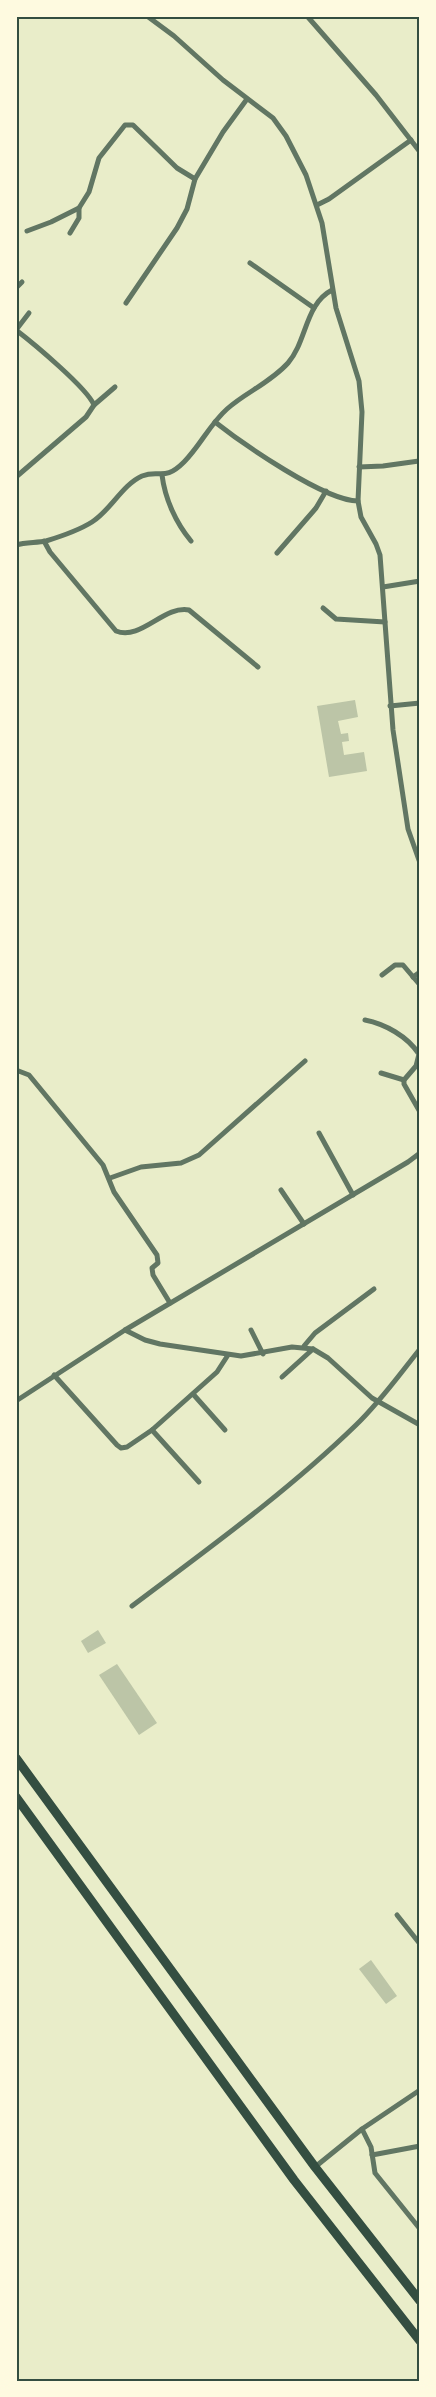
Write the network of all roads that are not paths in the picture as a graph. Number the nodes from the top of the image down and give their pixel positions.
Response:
1 (147, 16) edge
2 (307, 16) edge
3 (247, 99) junction
4 (411, 140) junction
5 (420, 152) edge
6 (194, 180) junction
7 (317, 205) junction
8 (79, 208) junction
9 (26, 231) dead end
10 (70, 233) dead end
11 (250, 263) dead end
12 (22, 282) dead end
13 (16, 288) edge
14 (332, 290) junction
15 (126, 303) dead end
16 (314, 308) junction
17 (29, 313) dead end
18 (16, 330) edge
19 (115, 387) dead end
20 (94, 405) junction
21 (215, 422) junction
22 (419, 460) edge
23 (359, 467) junction
24 (162, 475) junction
25 (16, 477) edge
26 (326, 491) junction
27 (358, 501) junction
28 (44, 541) junction
29 (191, 541) dead end
30 (16, 545) edge
31 (277, 553) dead end
32 (420, 581) edge
33 (383, 587) junction
34 (323, 608) dead end
35 (385, 622) junction
36 (258, 667) dead end
37 (420, 703) edge
38 (390, 706) junction
39 (420, 863) edge
40 (420, 972) edge
41 (382, 975) dead end
42 (413, 976) junction
43 (420, 985) edge
44 (366, 1020) dead end
45 (305, 1061) dead end
46 (16, 1070) edge
47 (381, 1073) dead end
48 (404, 1080) junction
49 (420, 1112) edge
50 (319, 1133) dead end
51 (419, 1156) edge
52 (110, 1178) junction
53 (281, 1190) dead end
54 (353, 1195) junction
55 (304, 1224) junction
56 (374, 1288) dead end
57 (170, 1303) junction
58 (125, 1330) junction
59 (251, 1330) dead end
60 (304, 1346) junction
61 (313, 1349) junction
62 (420, 1349) edge
63 (264, 1354) junction
64 (228, 1355) junction
65 (54, 1375) junction
66 (282, 1377) dead end
67 (193, 1394) junction
68 (16, 1401) edge
69 (378, 1402) junction
70 (420, 1425) edge
71 (152, 1430) junction
72 (225, 1430) dead end
73 (199, 1482) dead end
74 (132, 1606) dead end
75 (16, 1758) edge
76 (16, 1797) edge
77 (397, 1915) dead end
78 (420, 1933) edge
79 (415, 1937) junction
80 (420, 1944) edge
81 (420, 2090) edge
82 (362, 2129) junction
83 (420, 2146) edge
84 (372, 2155) junction
85 (315, 2167) junction
86 (420, 2229) edge
87 (420, 2301) edge
88 (420, 2341) edge

1 - 3 street
2 - 4 street
3 - 6 street
3 - 7 street
4 - 5 street
4 - 7 street
6 - 8 street
6 - 15 street
7 - 14 street
8 - 9 street
8 - 10 street
11 - 16 street
12 - 13 street
14 - 16 street
14 - 23 street
16 - 21 street
17 - 18 street
18 - 20 street
19 - 20 street
20 - 25 street
21 - 24 street
21 - 26 street
22 - 23 street
23 - 27 street
24 - 28 street
24 - 29 street
26 - 27 street
26 - 31 street
27 - 33 street
28 - 30 street
28 - 36 street
32 - 33 street
33 - 35 street
34 - 35 street
35 - 38 street
37 - 38 street
38 - 39 street
40 - 42 street
41 - 42 street
42 - 43 street
44 - 48 street
45 - 52 street
46 - 52 street
47 - 48 street
48 - 49 street
50 - 54 street
51 - 54 street
52 - 57 street
53 - 55 street
54 - 55 street
55 - 57 street
56 - 60 street
57 - 58 street
58 - 64 street
58 - 65 street
59 - 63 street
60 - 61 street
60 - 63 street
61 - 66 street
61 - 69 street
62 - 69 street
63 - 64 street
64 - 67 street
65 - 68 street
65 - 71 street
67 - 71 street
67 - 72 street
69 - 70 street
69 - 74 street
71 - 73 street
75 - 85 main road
76 - 88 main road
77 - 79 street
78 - 79 street
79 - 80 street
81 - 82 street
82 - 84 street
82 - 85 street
83 - 84 street
84 - 86 street
85 - 87 main road

